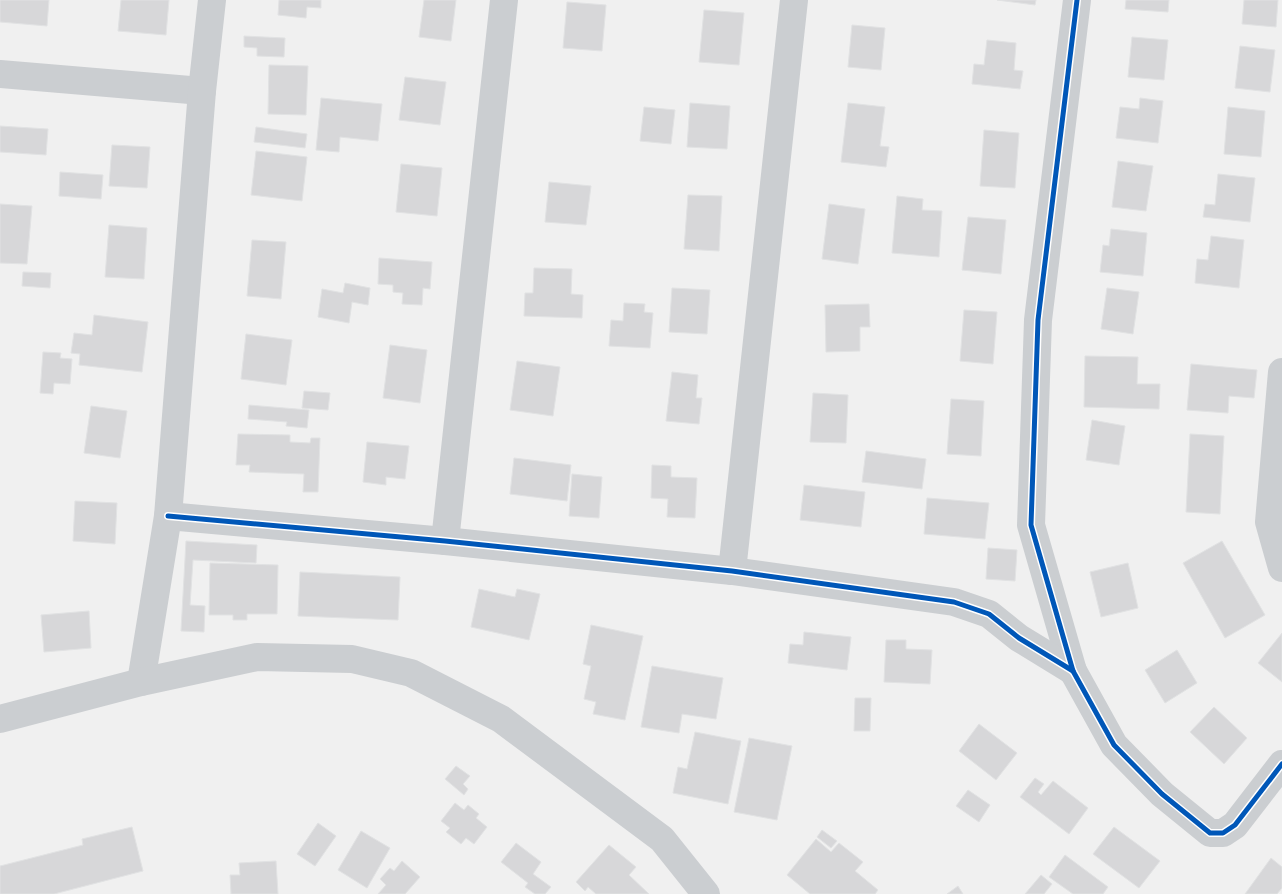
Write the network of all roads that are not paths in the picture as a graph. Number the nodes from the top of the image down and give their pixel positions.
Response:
1 (212, 0) edge
2 (504, 0) edge
3 (794, 0) edge
4 (1077, 0) edge
5 (0, 74) edge
6 (202, 91) junction
7 (1282, 372) edge
8 (168, 516) junction
9 (445, 541) junction
10 (1282, 568) edge
11 (732, 572) junction
12 (1073, 671) junction
13 (141, 682) junction
14 (0, 719) edge
15 (1282, 764) edge
16 (706, 894) edge

1 - 6 street
2 - 9 street
3 - 11 street
4 - 12 street
5 - 6 street
6 - 8 street
7 - 10 street
8 - 9 street
8 - 13 street
9 - 11 street
11 - 12 street
12 - 15 street
13 - 14 street
13 - 16 street

